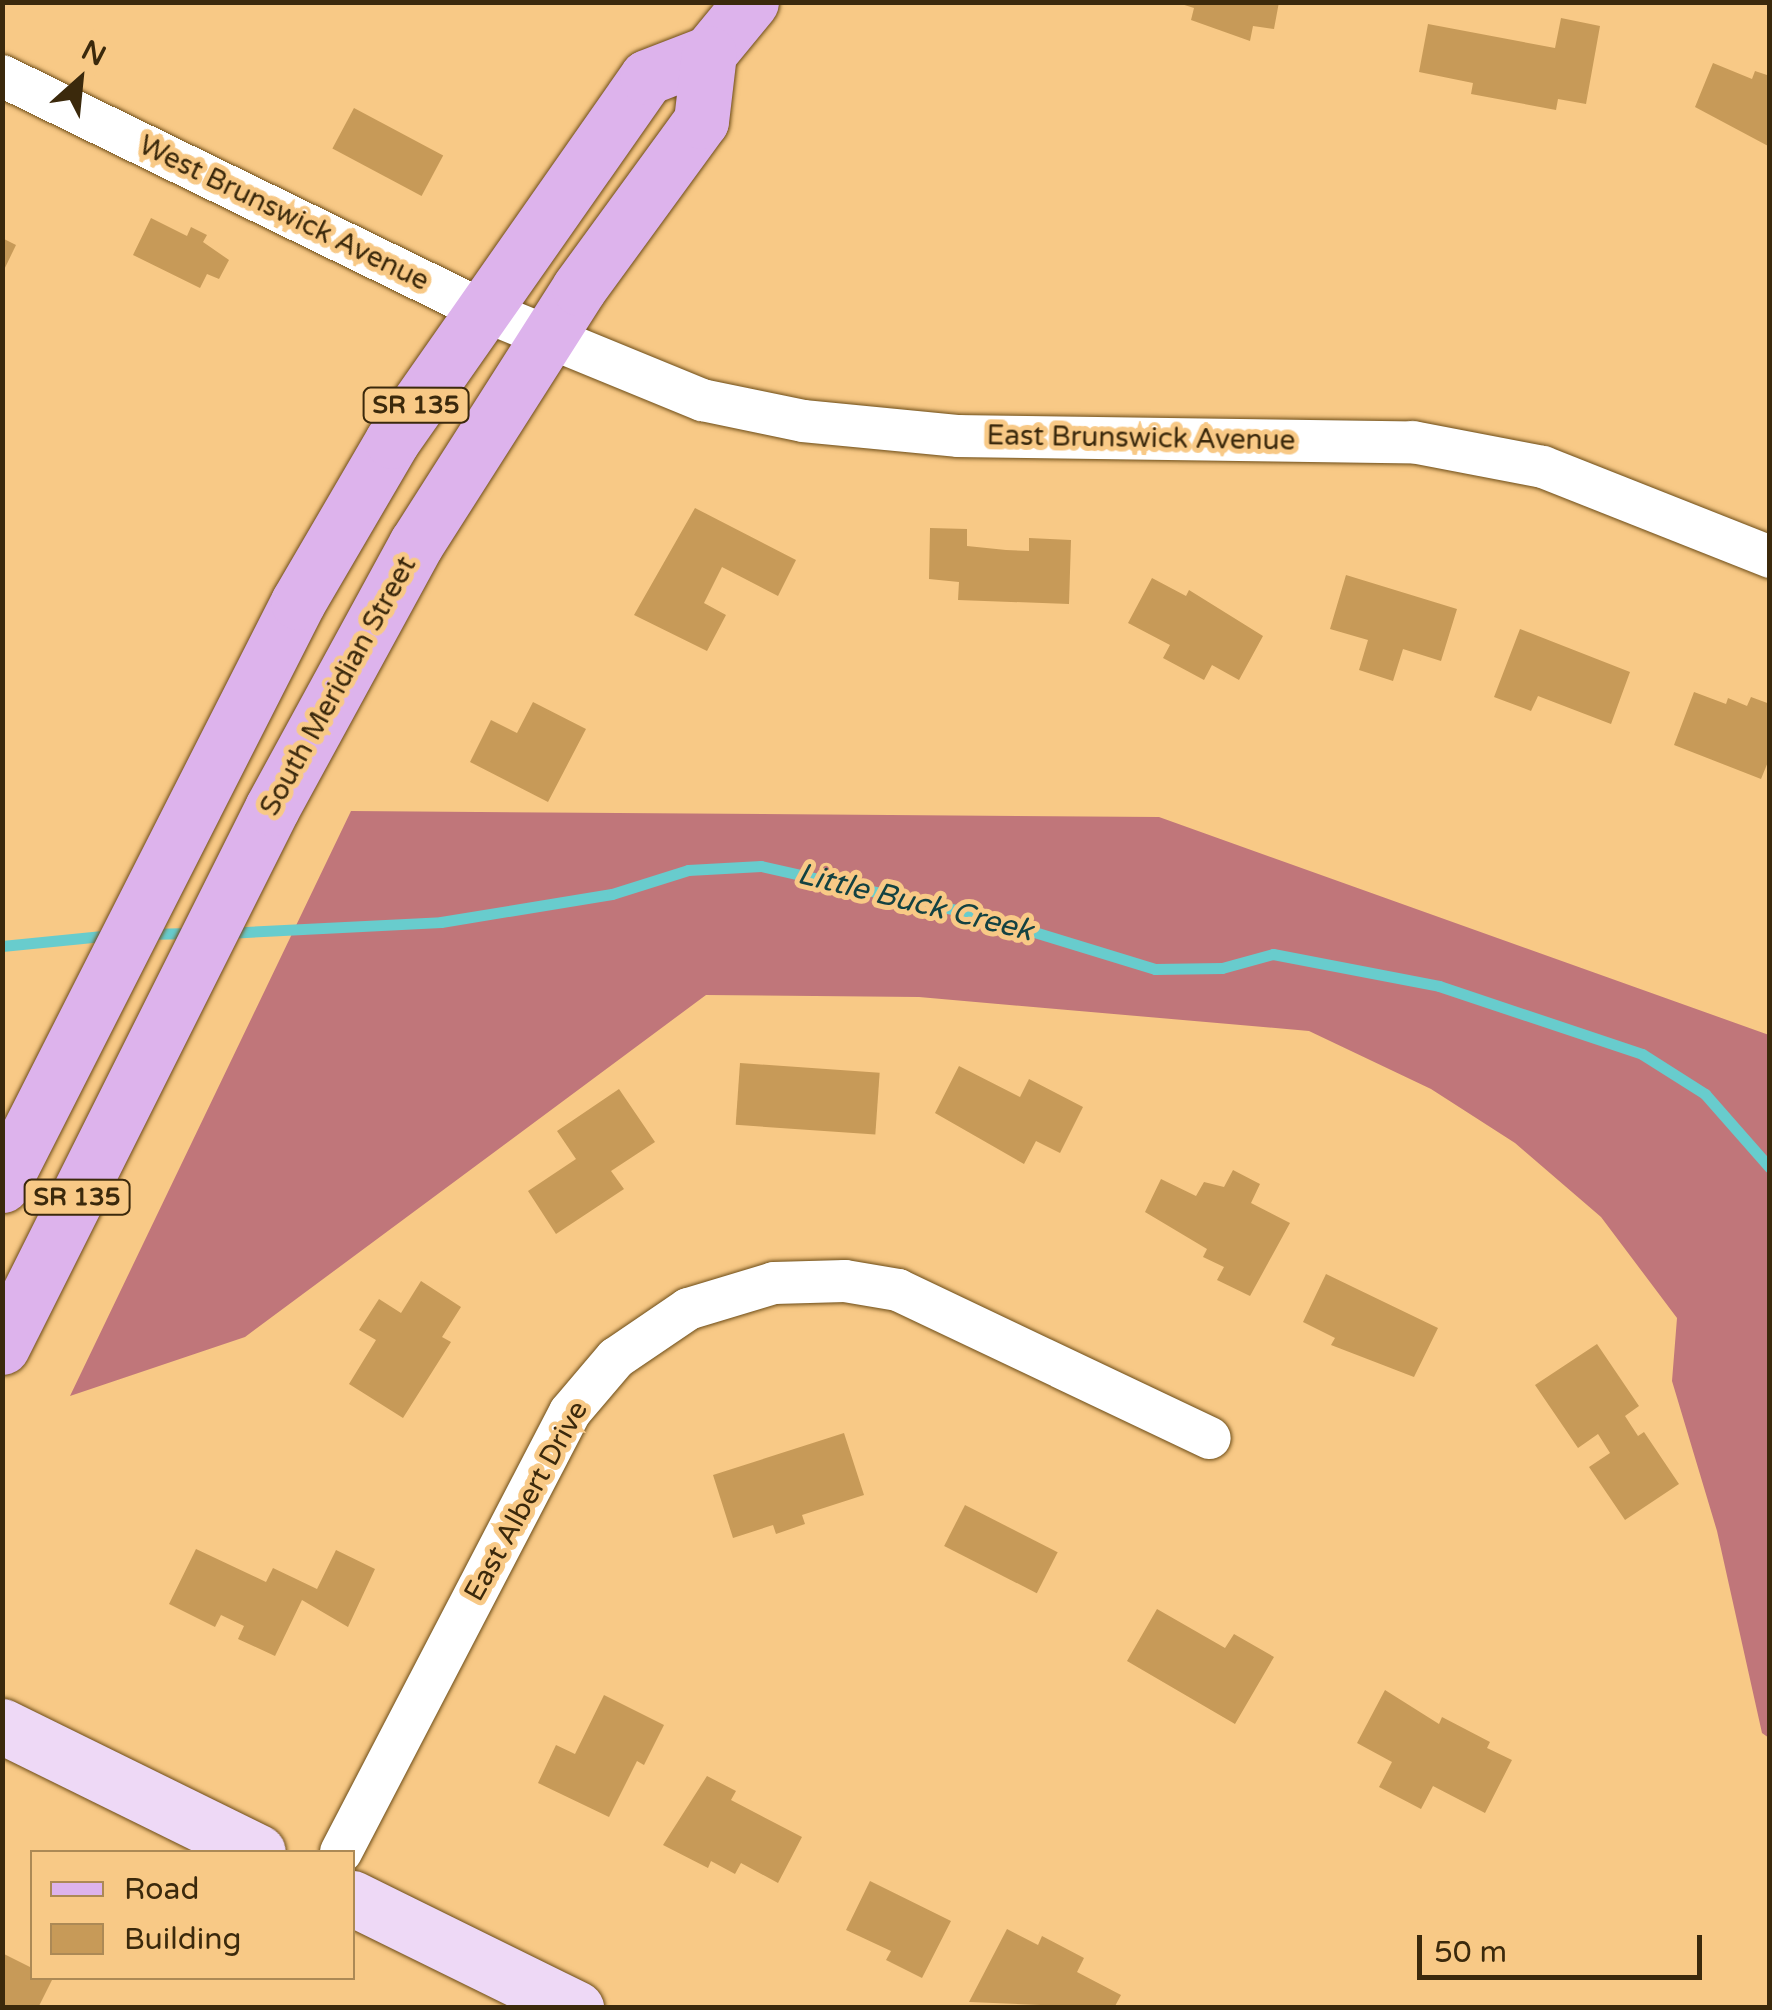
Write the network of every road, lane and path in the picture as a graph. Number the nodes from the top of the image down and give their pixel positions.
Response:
1 (751, 2) edge
2 (710, 53) junction
3 (2, 76) edge
4 (512, 323) junction
5 (1770, 557) edge
6 (2, 1186) edge
7 (2, 1347) edge
8 (1210, 1438) dead end
9 (2, 1726) edge
10 (254, 1850) edge
11 (342, 1850) edge
12 (355, 1899) edge
13 (576, 2008) edge

1 - 2 main road
2 - 4 main road, South Meridian Street / SR 135
2 - 4 main road, South Meridian Street / SR 135
3 - 4 street, West Brunswick Avenue
4 - 5 street, East Brunswick Avenue
4 - 6 main road, South Meridian Street / SR 135
4 - 7 main road, South Meridian Street / SR 135
8 - 11 street, East Albert Drive
9 - 10 main road
12 - 13 main road

